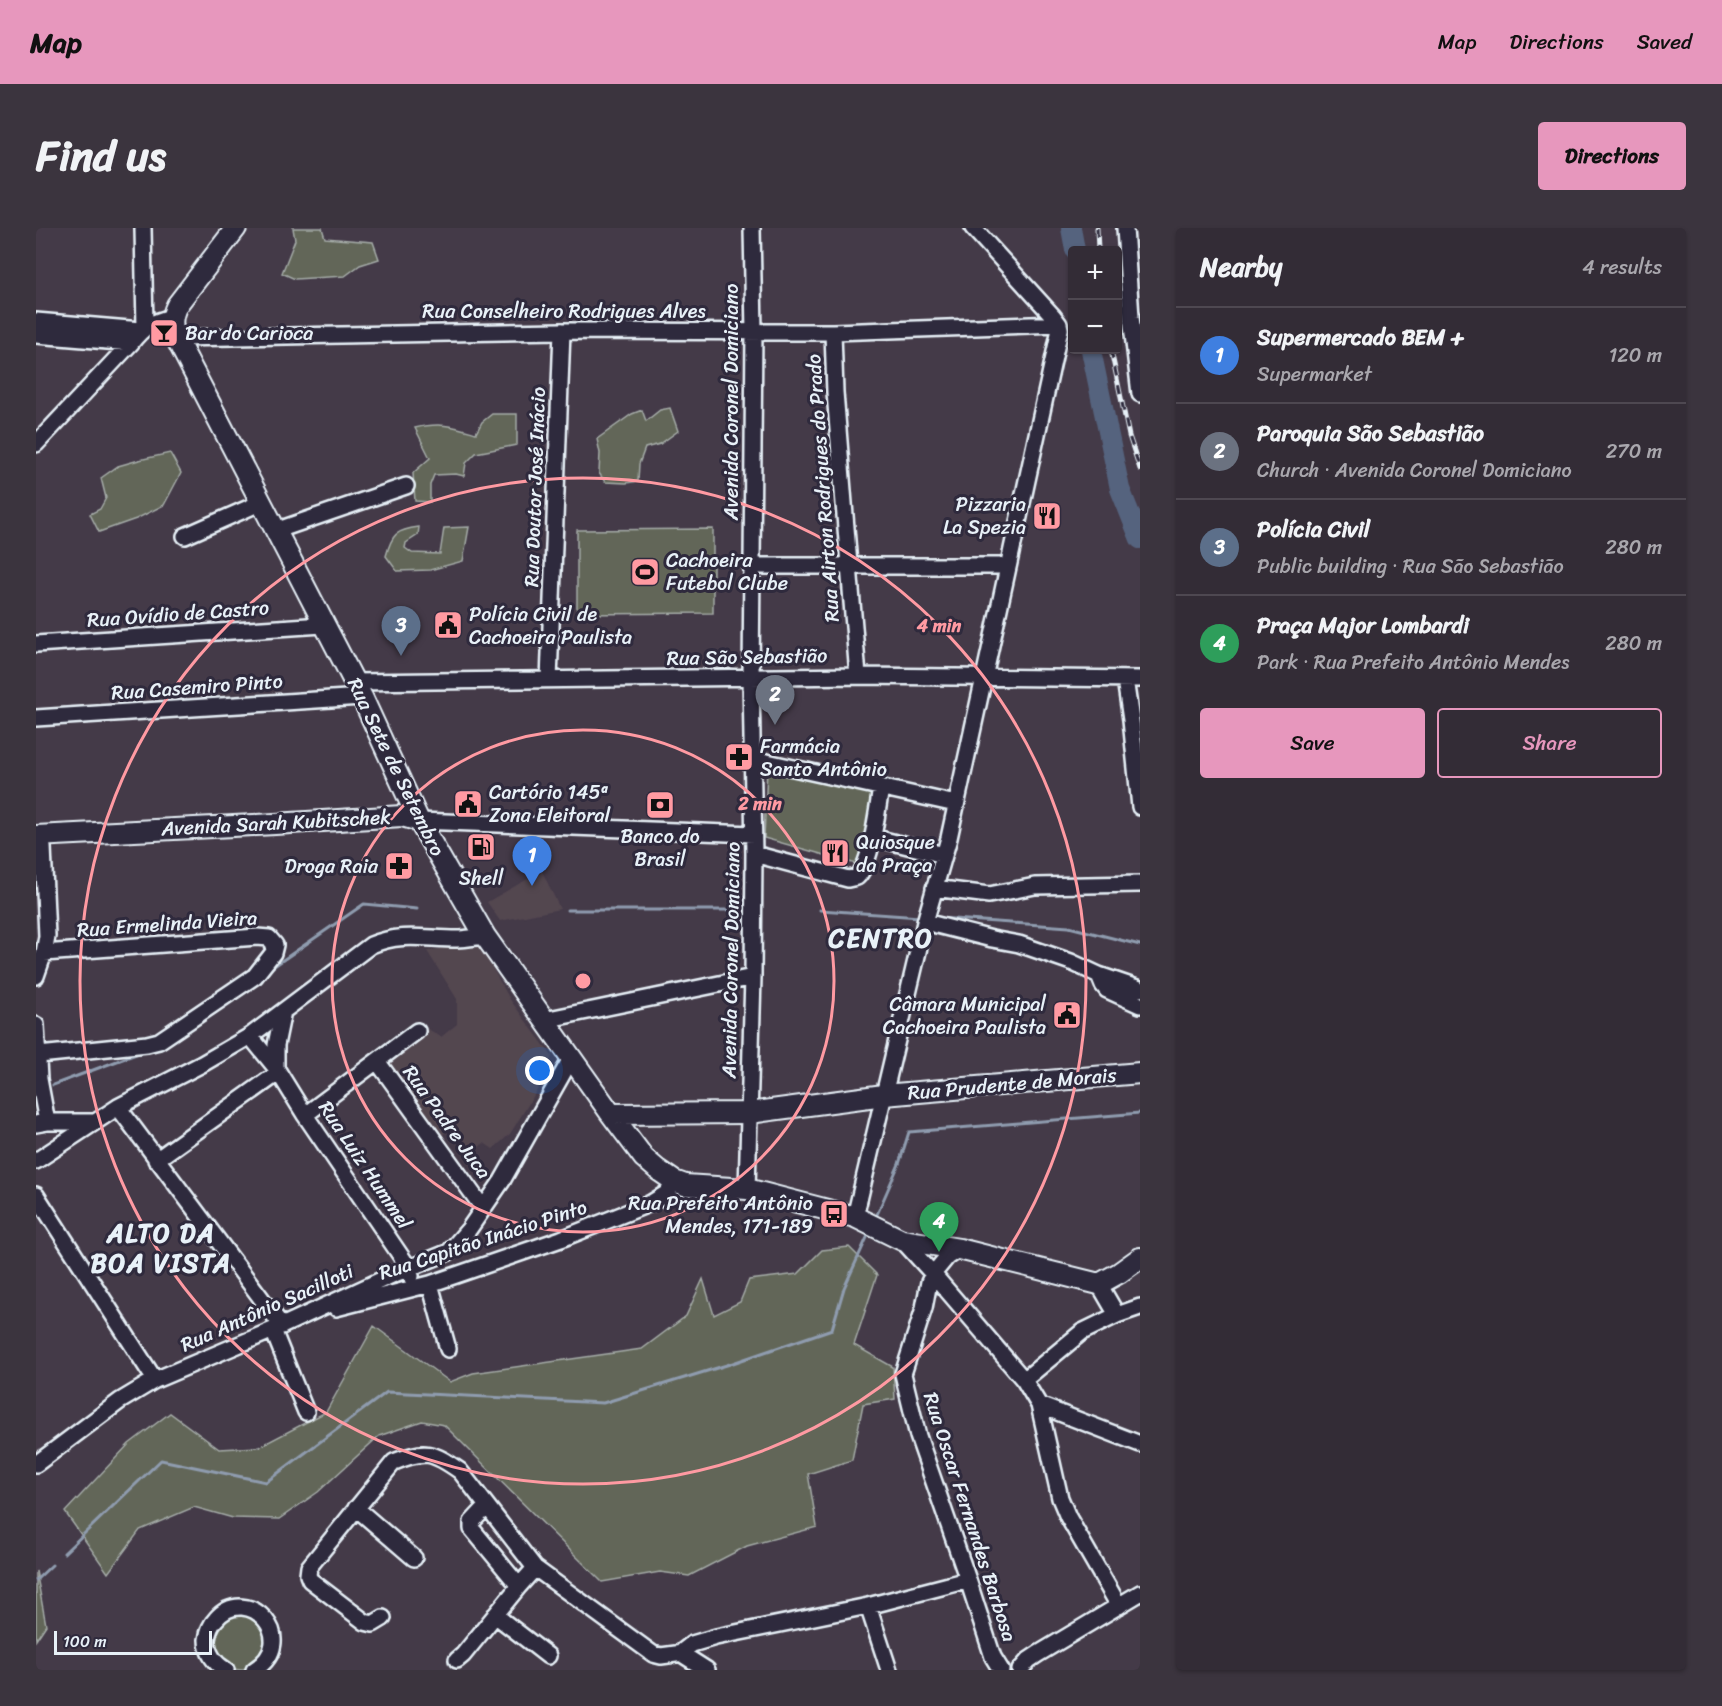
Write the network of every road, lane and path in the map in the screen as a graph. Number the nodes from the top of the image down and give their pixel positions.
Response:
1 (143, 228) edge
2 (236, 228) edge
3 (752, 228) edge
4 (973, 228) edge
5 (1125, 228) edge
6 (1134, 283) edge
7 (172, 317) junction
8 (1056, 320) junction
9 (36, 321) edge
10 (143, 329) junction
11 (562, 331) junction
12 (754, 331) junction
13 (833, 332) junction
14 (36, 335) edge
15 (176, 338) junction
16 (130, 343) junction
17 (1139, 377) edge
18 (1140, 394) edge
19 (36, 443) edge
20 (406, 486) dead end
21 (260, 503) junction
22 (275, 531) junction
23 (185, 536) dead end
24 (751, 566) junction
25 (849, 566) junction
26 (1008, 566) junction
27 (323, 625) junction
28 (36, 644) edge
29 (858, 676) junction
30 (751, 678) junction
31 (985, 678) junction
32 (1133, 679) edge
33 (549, 680) junction
34 (358, 689) junction
35 (1136, 715) edge
36 (36, 718) edge
37 (753, 759) junction
38 (1138, 767) edge
39 (881, 788) junction
40 (956, 804) junction
41 (1140, 807) edge
42 (419, 821) junction
43 (753, 834) junction
44 (872, 837) junction
45 (38, 843) edge
46 (754, 854) junction
47 (944, 855) junction
48 (1140, 884) edge
49 (934, 888) junction
50 (925, 922) junction
51 (485, 936) junction
52 (44, 953) junction
53 (1099, 975) junction
54 (36, 976) edge
55 (753, 977) junction
56 (1140, 989) edge
57 (1140, 1005) edge
58 (283, 1011) junction
59 (544, 1020) junction
60 (36, 1025) edge
61 (417, 1031) dead end
62 (250, 1036) junction
63 (39, 1055) junction
64 (572, 1057) junction
65 (377, 1061) junction
66 (277, 1071) junction
67 (1140, 1073) edge
68 (38, 1079) edge
69 (884, 1095) junction
70 (118, 1107) junction
71 (749, 1113) junction
72 (611, 1114) junction
73 (305, 1115) junction
74 (92, 1122) junction
75 (41, 1123) edge
76 (156, 1160) junction
77 (36, 1161) edge
78 (674, 1181) junction
79 (747, 1189) junction
80 (36, 1196) edge
81 (483, 1208) junction
82 (855, 1217) junction
83 (902, 1239) junction
84 (959, 1248) junction
85 (449, 1252) junction
86 (1140, 1258) edge
87 (409, 1268) junction
88 (933, 1274) junction
89 (1099, 1284) junction
90 (423, 1286) junction
91 (1140, 1307) edge
92 (1117, 1315) junction
93 (283, 1325) junction
94 (448, 1349) dead end
95 (155, 1380) junction
96 (1024, 1380) junction
97 (1040, 1405) junction
98 (306, 1412) dead end
99 (1140, 1444) edge
100 (36, 1464) edge
101 (487, 1506) junction
102 (356, 1508) junction
103 (414, 1558) dead end
104 (535, 1568) junction
105 (968, 1580) junction
106 (519, 1586) junction
107 (1140, 1593) edge
108 (868, 1606) junction
109 (1119, 1606) junction
110 (495, 1616) junction
111 (383, 1618) dead end
112 (1056, 1643) junction
113 (683, 1653) junction
114 (549, 1656) dead end
115 (457, 1660) dead end
116 (215, 1667) edge
117 (702, 1667) edge
118 (262, 1668) edge
119 (889, 1670) edge
120 (1001, 1670) edge
121 (1020, 1670) edge
122 (1034, 1670) edge

1 - 10 street
2 - 7 main road
3 - 12 street, Avenida Coronel Domiciano
4 - 8 street
5 - 6 street
6 - 17 street
7 - 10 street
7 - 15 main road, Rua Sete de Setembro
8 - 13 street, Rua Conselheiro Rodrigues Alves
8 - 26 street
9 - 10 street
10 - 16 street
11 - 12 street, Rua Conselheiro Rodrigues Alves
11 - 15 street, Rua Conselheiro Rodrigues Alves
11 - 33 street, Rua Doutor José Inácio
12 - 13 street, Rua Conselheiro Rodrigues Alves
12 - 24 street, Avenida Coronel Domiciano
13 - 25 street, Rua Airton Rodrigues do Prado
14 - 16 street
15 - 21 main road, Rua Sete de Setembro
16 - 19 street
17 - 18 street
20 - 22 street
21 - 22 main road, Rua Sete de Setembro
21 - 23 street
22 - 27 main road, Rua Sete de Setembro
24 - 25 street
24 - 30 street, Avenida Coronel Domiciano
25 - 26 street
25 - 29 street, Rua Airton Rodrigues do Prado
26 - 31 street
27 - 28 street, Rua Ovídio de Castro
27 - 34 main road, Rua Sete de Setembro
29 - 30 street, Rua São Sebastião
29 - 31 street, Rua São Sebastião
30 - 33 street, Rua São Sebastião
30 - 37 street, Avenida Coronel Domiciano
31 - 32 street, Rua São Sebastião
31 - 40 street
32 - 35 street
33 - 34 street, Rua São Sebastião
34 - 36 street, Rua Casemiro Pinto
34 - 42 main road, Rua Sete de Setembro
35 - 38 street
37 - 39 street
37 - 43 street, Avenida Coronel Domiciano
38 - 41 street
39 - 40 street
39 - 44 street
40 - 47 street
42 - 43 street
42 - 45 main road, Avenida Sarah Kubitschek
42 - 51 main road, Rua Sete de Setembro
43 - 46 street, Avenida Coronel Domiciano
44 - 46 street
44 - 47 street
45 - 52 street
46 - 55 street, Avenida Coronel Domiciano
47 - 49 street
48 - 49 street
49 - 50 street
50 - 53 street
50 - 69 street
51 - 58 street
51 - 59 main road, Rua Sete de Setembro
52 - 54 street
52 - 63 street, Rua Ermelinda Vieira
53 - 56 street
53 - 57 street
55 - 59 street
55 - 71 street, Avenida Coronel Domiciano
58 - 62 street
58 - 66 street
59 - 64 main road, Rua Sete de Setembro
60 - 63 street
61 - 65 street
62 - 66 street, Rua Luiz Hummel
62 - 70 street
63 - 68 street
64 - 72 main road, Rua Sete de Setembro
64 - 81 street, Rua Antônio Sacilloti
65 - 73 street
65 - 81 street, Rua Padre Juca
66 - 73 street, Rua Luiz Hummel
66 - 76 street
67 - 69 main road, Rua Prudente de Morais
68 - 75 street
69 - 71 main road, Rua Prudente de Morais
69 - 82 street
70 - 74 street
70 - 76 street
71 - 72 main road, Rua Prudente de Morais
71 - 79 street, Avenida Coronel Domiciano
72 - 78 main road, Rua Sete de Setembro
73 - 87 street, Rua Luiz Hummel
74 - 75 street
74 - 77 street
76 - 93 street
78 - 79 main road
78 - 90 street, Rua Capitão Inácio Pinto
79 - 82 main road
80 - 95 street
81 - 85 street, Rua Antônio Sacilloti
82 - 83 main road
83 - 84 main road
83 - 88 street
84 - 88 street, Rua Oscar Fernandes Barbosa
84 - 89 main road
85 - 87 street, Rua Antônio Sacilloti
85 - 90 street
86 - 89 main road
87 - 90 street, Rua Luiz Hummel
87 - 93 street, Rua Antônio Sacilloti
88 - 96 street
88 - 105 street, Rua Oscar Fernandes Barbosa
89 - 92 street
90 - 93 street, Rua Capitão Inácio Pinto
90 - 94 street, Rua Luiz Hummel
91 - 92 street
92 - 96 street
93 - 95 street, Rua Antônio Sacilloti
93 - 98 street
95 - 100 street, Rua Antônio Sacilloti
96 - 97 street
97 - 99 street
97 - 109 street
101 - 102 street
101 - 104 street
101 - 106 street
102 - 103 street
102 - 111 street
104 - 106 street
104 - 113 street
105 - 108 street
105 - 120 street, Rua Oscar Fernandes Barbosa
106 - 110 street
107 - 109 street
108 - 113 street
108 - 119 street
109 - 112 street
110 - 114 street
110 - 115 street
112 - 121 street
112 - 122 street
113 - 117 street
116 - 118 street

